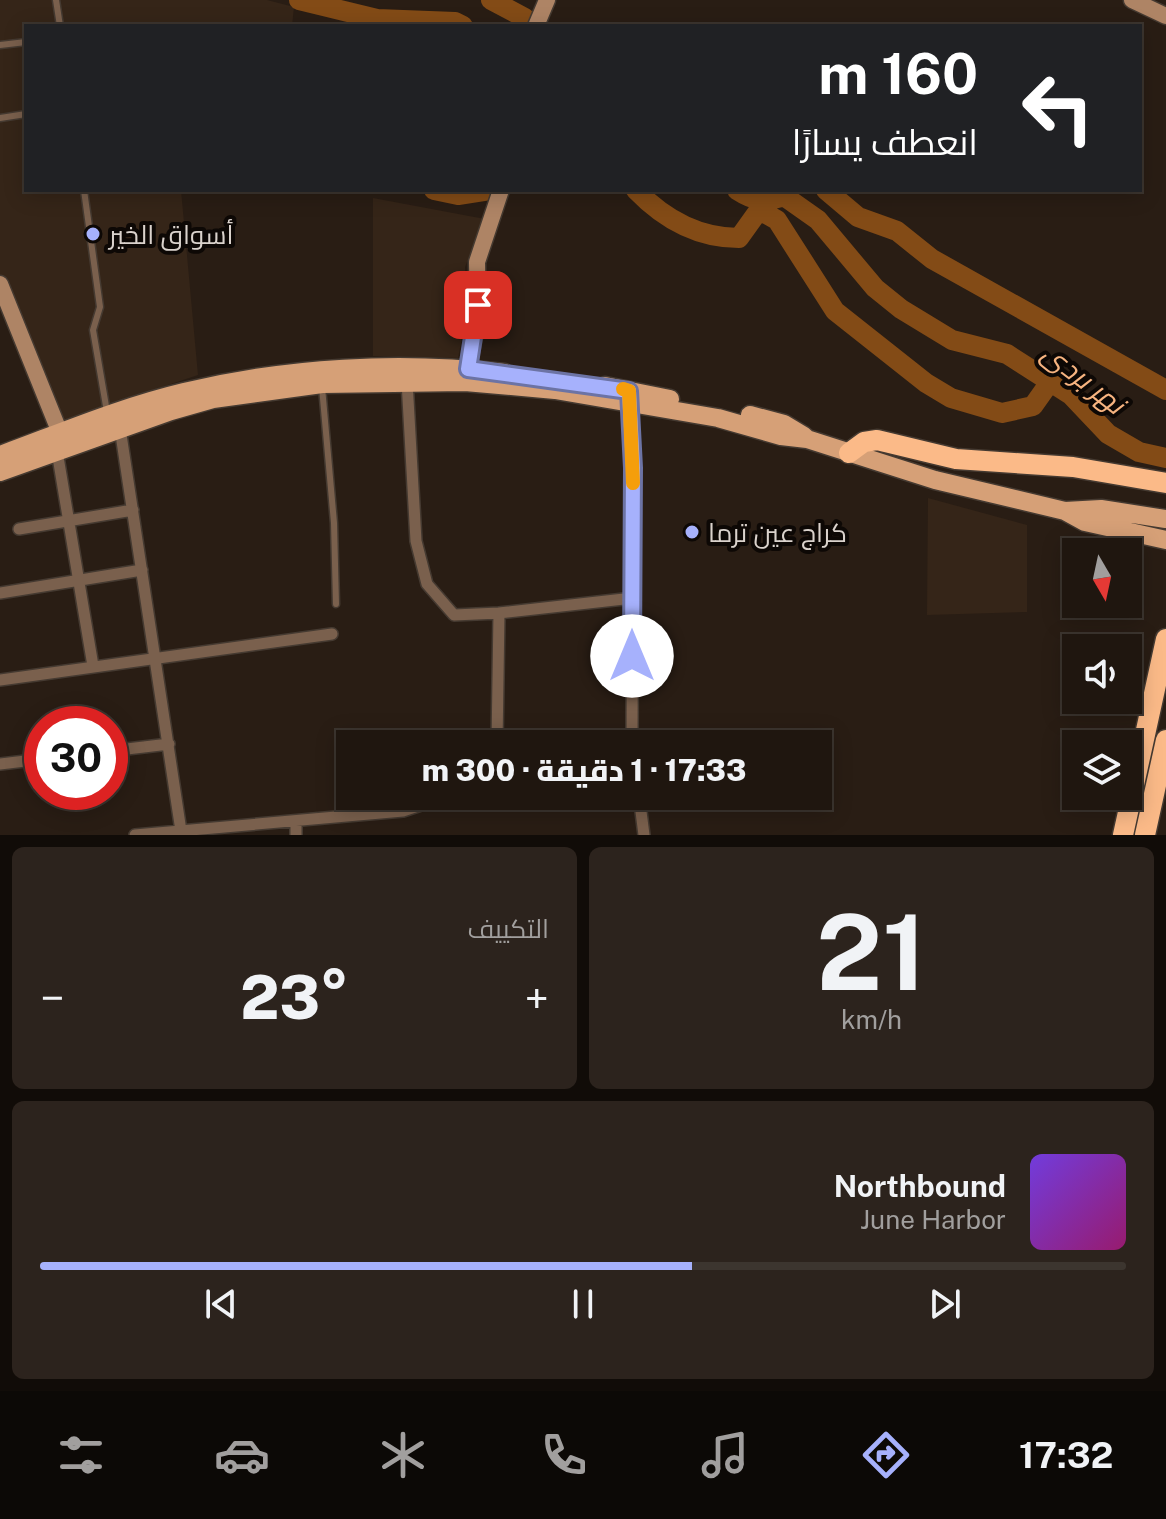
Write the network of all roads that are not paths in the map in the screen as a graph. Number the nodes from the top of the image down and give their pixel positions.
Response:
1 (56, 0) edge
2 (547, 0) edge
3 (1132, 0) edge
4 (1166, 16) edge
5 (60, 24) edge
6 (537, 24) edge
7 (24, 42) edge
8 (0, 45) edge
9 (24, 114) edge
10 (0, 118) edge
11 (84, 192) edge
12 (500, 192) edge
13 (0, 284) edge
14 (466, 376) junction
15 (407, 381) junction
16 (322, 384) junction
17 (629, 397) junction
18 (114, 422) junction
19 (58, 442) junction
20 (849, 453) junction
21 (0, 455) edge
22 (0, 472) edge
23 (1166, 483) edge
24 (133, 510) junction
25 (1065, 511) junction
26 (1161, 518) edge
27 (70, 521) junction
28 (19, 529) dead end
29 (1160, 538) edge
30 (142, 570) junction
31 (79, 580) junction
32 (0, 593) edge
33 (633, 598) junction
34 (336, 604) dead end
35 (499, 613) junction
36 (332, 634) dead end
37 (1166, 639) edge
38 (156, 658) junction
39 (93, 666) junction
40 (0, 680) edge
41 (497, 730) edge
42 (632, 730) edge
43 (1166, 740) edge
44 (169, 744) junction
45 (128, 749) edge
46 (24, 761) edge
47 (0, 764) edge
48 (406, 810) edge
49 (641, 810) edge
50 (296, 821) junction
51 (181, 831) junction
52 (197, 832) edge
53 (135, 835) edge
54 (296, 835) edge
55 (644, 835) edge
56 (1123, 835) edge
57 (1145, 835) edge

1 - 5 lane
2 - 6 street
3 - 4 street
7 - 8 lane
9 - 10 lane
11 - 18 lane
12 - 14 street
13 - 19 street
14 - 15 main road
14 - 17 main road
14 - 18 main road
15 - 16 main road
15 - 35 street
16 - 18 main road
16 - 34 lane
17 - 20 main road
17 - 33 street
18 - 19 main road
18 - 24 street
19 - 21 main road
19 - 22 main road
19 - 27 street
20 - 23 highway
20 - 25 main road
24 - 27 street
24 - 30 street
25 - 26 main road
25 - 29 main road
27 - 28 street
27 - 31 street
30 - 31 street
30 - 38 street
31 - 32 street
31 - 39 street
33 - 35 street
33 - 42 street
35 - 41 street
36 - 38 street
37 - 56 highway
38 - 39 street
38 - 44 street
39 - 40 street
43 - 57 highway
44 - 45 street
44 - 51 street
46 - 47 street
48 - 50 street
49 - 55 street
50 - 52 street
50 - 54 street
51 - 52 street
51 - 53 street

